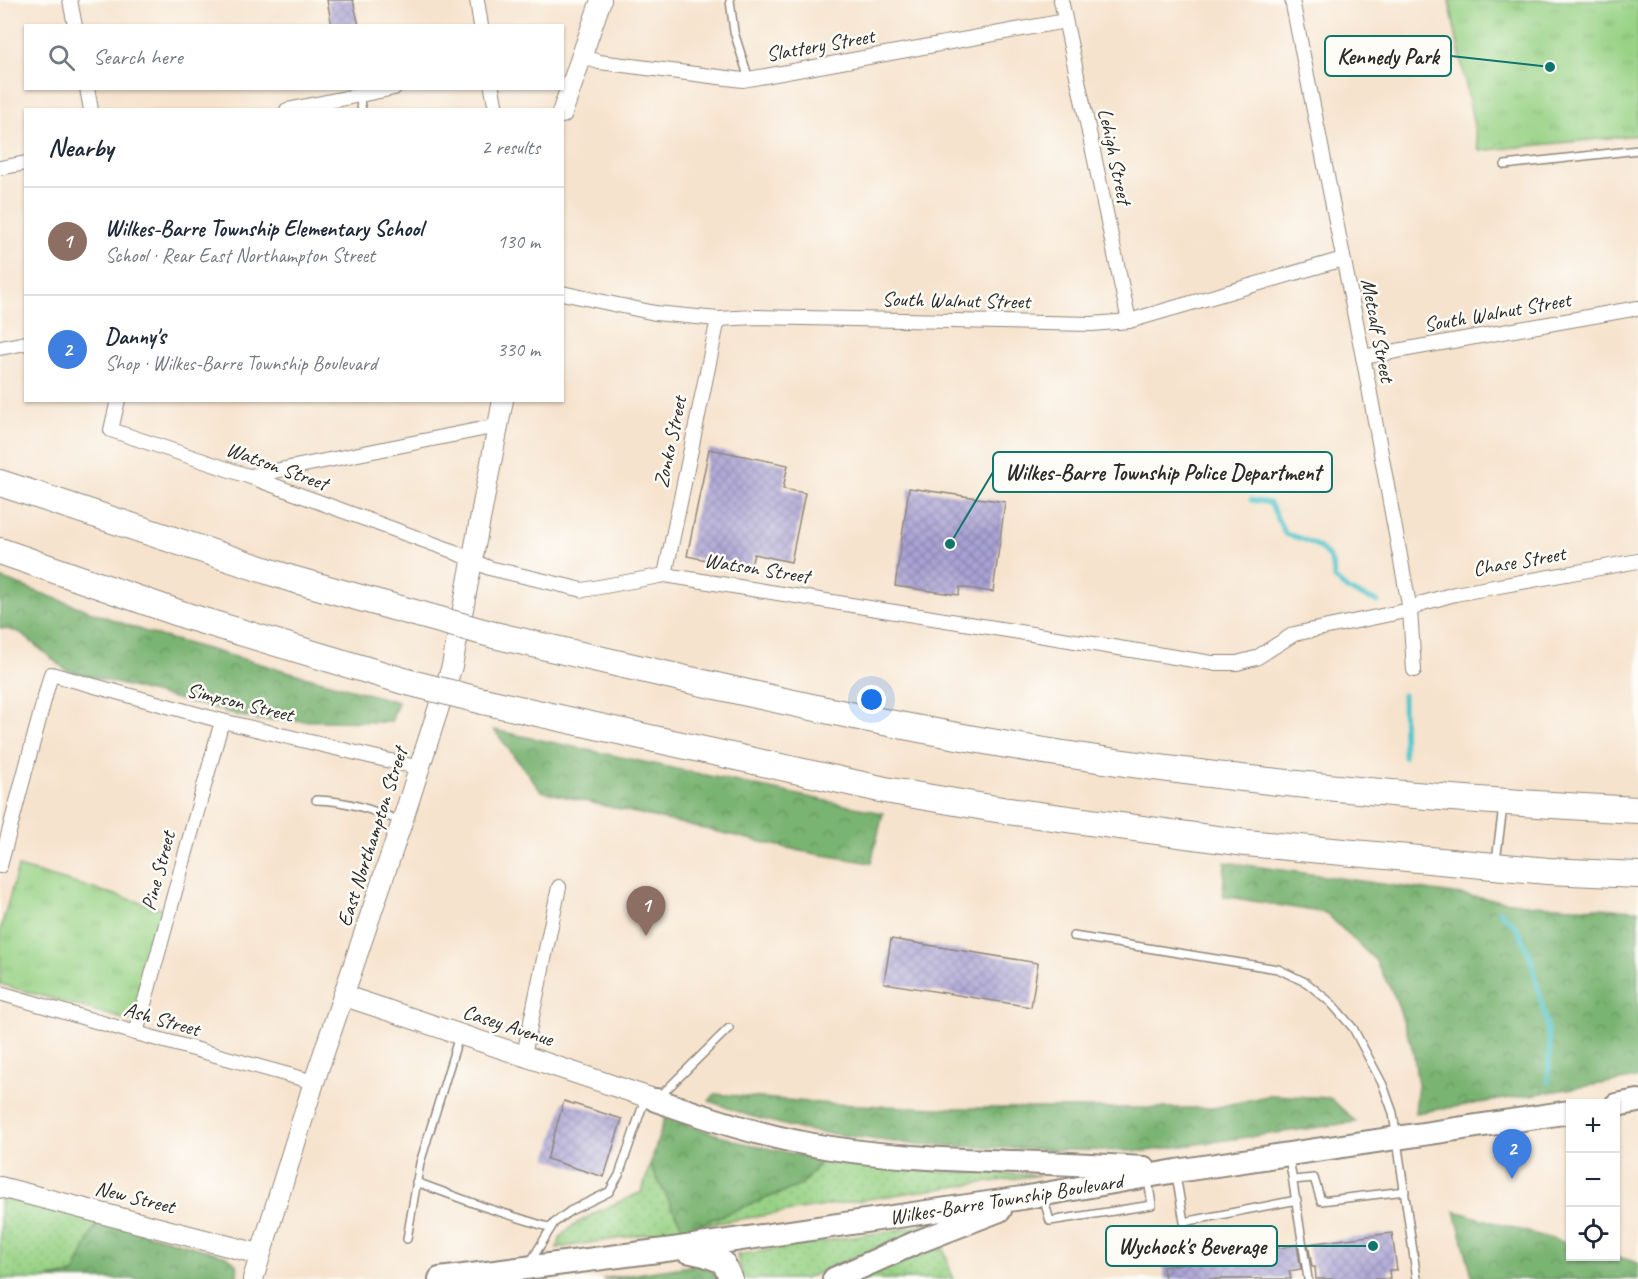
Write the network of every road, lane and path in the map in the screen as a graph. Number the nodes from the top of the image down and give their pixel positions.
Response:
1 (70, 0) edge
2 (477, 0) edge
3 (601, 0) edge
4 (730, 0) edge
5 (1060, 0) edge
6 (1292, 0) edge
7 (1065, 21) junction
8 (75, 24) edge
9 (481, 24) edge
10 (581, 56) junction
11 (749, 79) junction
12 (87, 90) edge
13 (389, 90) edge
14 (492, 90) edge
15 (360, 103) edge
16 (92, 108) edge
17 (308, 108) edge
18 (496, 108) edge
19 (564, 108) edge
20 (1638, 150) edge
21 (24, 163) edge
22 (1505, 165) dead end
23 (0, 168) edge
24 (1343, 259) junction
25 (564, 293) edge
26 (1638, 308) edge
27 (718, 319) junction
28 (1129, 321) junction
29 (24, 343) edge
30 (0, 348) edge
31 (1363, 357) junction
32 (118, 402) edge
33 (503, 402) edge
34 (497, 426) junction
35 (248, 476) junction
36 (0, 483) edge
37 (0, 551) edge
38 (471, 560) junction
39 (1638, 561) edge
40 (664, 575) junction
41 (1410, 610) junction
42 (1414, 670) dead end
43 (222, 721) junction
44 (420, 768) junction
45 (315, 801) dead end
46 (1504, 801) junction
47 (1638, 810) edge
48 (402, 822) junction
49 (0, 866) edge
50 (1496, 867) junction
51 (1638, 875) edge
52 (559, 886) dead end
53 (1072, 936) dead end
54 (0, 993) edge
55 (345, 996) junction
56 (729, 1028) dead end
57 (136, 1034) junction
58 (460, 1034) junction
59 (524, 1055) junction
60 (314, 1082) junction
61 (651, 1099) junction
62 (1638, 1101) edge
63 (1620, 1104) edge
64 (1566, 1113) edge
65 (1397, 1138) junction
66 (1289, 1154) junction
67 (1176, 1171) junction
68 (1146, 1172) junction
69 (1293, 1180) junction
70 (416, 1182) junction
71 (0, 1187) edge
72 (1405, 1191) junction
73 (1032, 1196) junction
74 (1297, 1200) junction
75 (551, 1228) junction
76 (407, 1239) dead end
77 (673, 1249) junction
78 (259, 1254) junction
79 (527, 1268) junction
80 (253, 1279) edge
81 (440, 1279) edge
82 (731, 1279) edge
83 (834, 1279) edge
84 (1308, 1279) edge
85 (1417, 1279) edge

1 - 8 street
2 - 9 street
3 - 10 main road
4 - 11 lane
5 - 7 street, Lehigh Street
6 - 24 street, Metcalf Street
7 - 11 street, Slattery Street
7 - 28 street, Lehigh Street
10 - 11 street, Slattery Street
10 - 19 main road
12 - 16 street
13 - 15 street
14 - 18 street
15 - 17 street
20 - 22 lane
21 - 23 street
24 - 28 street, South Walnut Street
24 - 31 street, Metcalf Street
25 - 27 street, South Walnut Street
26 - 31 street, South Walnut Street
27 - 28 street, South Walnut Street
27 - 40 street, Zonko Street
29 - 30 street
31 - 41 street, Metcalf Street
32 - 35 street, Watson Street
33 - 34 main road, East Northampton Street
34 - 35 street
34 - 38 main road, East Northampton Street
35 - 38 street, Watson Street
36 - 46 highway, bridge
37 - 50 highway, bridge
38 - 40 street, Watson Street
38 - 44 main road, East Northampton Street
39 - 41 street, Chase Street
40 - 41 street, Watson Street
41 - 42 street, Metcalf Street
43 - 44 street, Simpson Street
43 - 49 street, Simpson Street
43 - 57 street, Pine Street
44 - 48 main road, East Northampton Street
45 - 48 lane
46 - 47 highway
46 - 50 lane
48 - 55 main road, East Northampton Street
50 - 51 highway
52 - 59 street
53 - 65 lane
54 - 57 street, Ash Street
55 - 58 main road, Casey Avenue
55 - 60 main road, East Northampton Street
56 - 61 lane
57 - 60 street, Ash Street
58 - 59 main road, Casey Avenue
58 - 70 lane
59 - 61 main road, Casey Avenue
60 - 78 main road, East Northampton Street
61 - 68 main road
61 - 75 lane
62 - 63 main road
64 - 65 main road
65 - 66 main road
65 - 72 lane
66 - 67 main road
66 - 69 lane
67 - 68 main road
67 - 74 lane
68 - 73 main road, Wilkes-Barre Township Boulevard
69 - 72 lane
69 - 74 lane
70 - 75 lane
70 - 76 lane
71 - 78 main road, New Street
72 - 85 lane
73 - 77 main road, Wilkes-Barre Township Boulevard
73 - 83 main road
74 - 84 lane
75 - 79 lane
77 - 79 main road, Wilkes-Barre Township Boulevard
77 - 82 main road
78 - 80 main road, East Northampton Street
79 - 81 main road, Wilkes-Barre Township Boulevard

